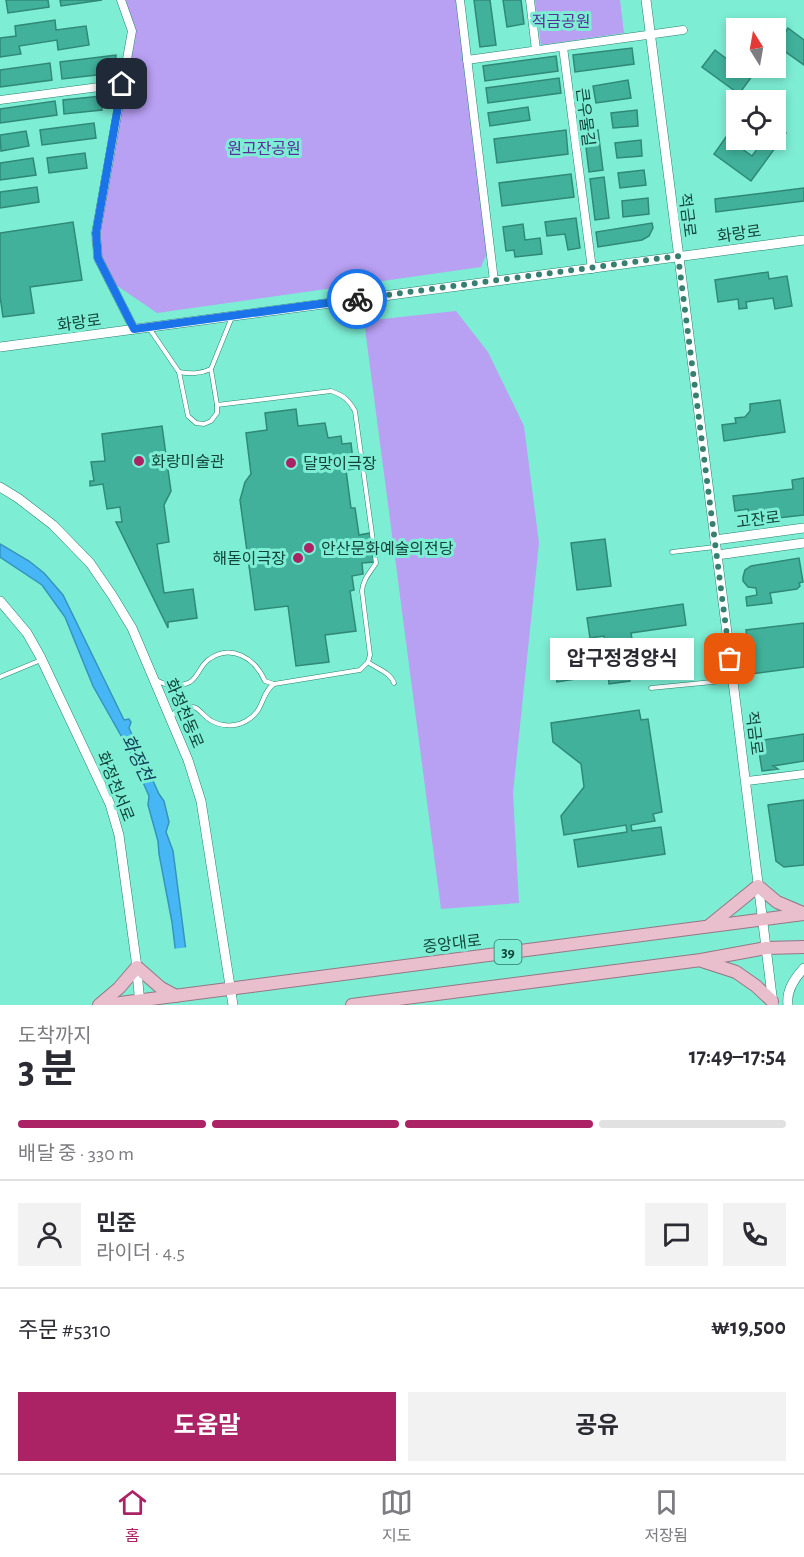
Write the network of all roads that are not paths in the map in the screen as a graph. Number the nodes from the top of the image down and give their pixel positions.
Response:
1 (121, 0) edge
2 (459, 0) edge
3 (530, 0) edge
4 (646, 0) edge
5 (683, 30) dead end
6 (650, 34) junction
7 (563, 47) junction
8 (536, 50) junction
9 (467, 60) junction
10 (122, 84) junction
11 (0, 100) edge
12 (804, 240) edge
13 (678, 256) junction
14 (592, 269) junction
15 (495, 281) junction
16 (232, 316) junction
17 (148, 327) junction
18 (134, 329) junction
19 (0, 347) edge
20 (211, 369) junction
21 (179, 372) junction
22 (217, 405) junction
23 (0, 487) edge
24 (804, 528) edge
25 (804, 543) edge
26 (716, 547) junction
27 (672, 552) dead end
28 (0, 602) edge
29 (42, 660) junction
30 (368, 662) junction
31 (0, 677) edge
32 (154, 679) junction
33 (733, 680) junction
34 (394, 683) dead end
35 (274, 684) junction
36 (651, 688) dead end
37 (171, 717) junction
38 (804, 774) edge
39 (747, 781) junction
40 (758, 886) junction
41 (804, 914) edge
42 (763, 919) junction
43 (710, 926) junction
44 (803, 946) edge
45 (766, 948) junction
46 (701, 960) junction
47 (137, 967) junction
48 (804, 968) edge
49 (231, 989) junction
50 (162, 993) junction
51 (140, 1003) edge
52 (773, 1003) edge
53 (99, 1005) edge
54 (105, 1005) edge
55 (233, 1005) edge
56 (352, 1005) edge
57 (788, 1005) edge

1 - 10 street
2 - 9 street
3 - 8 street
4 - 6 street, 적금로
5 - 6 street
6 - 7 street
6 - 13 street, 적금로
7 - 8 street
7 - 14 street, 큰우물길
8 - 9 street
9 - 15 street
10 - 11 street
10 - 18 street
12 - 13 street, 화랑로
13 - 14 street, 화랑로
13 - 26 street, 적금로
14 - 15 street, 화랑로
15 - 16 street, 화랑로
16 - 17 street, 화랑로
16 - 20 lane
17 - 18 street, 화랑로
17 - 21 lane
18 - 19 street, 화랑로
20 - 21 lane
20 - 22 lane
21 - 22 lane
22 - 30 lane
23 - 32 street, 화정천동로
24 - 26 street, 고잔로
25 - 26 street, 고잔로
26 - 27 lane
26 - 33 street, 적금로
28 - 29 street, 화정천서로
29 - 31 lane
29 - 47 street, 화정천서로
30 - 34 lane
30 - 35 lane
32 - 35 lane
32 - 37 street, 화정천동로
33 - 36 lane
33 - 39 street, 적금로
35 - 37 lane
37 - 49 street, 화정천동로
38 - 39 street
39 - 40 street, 적금로
40 - 41 main road
40 - 42 street, 적금로
40 - 43 main road
41 - 42 main road, 중앙대로 / 39
42 - 43 main road, 중앙대로 / 39
42 - 45 street, 적금로
43 - 49 main road, 중앙대로 / 39
44 - 45 main road, 39
45 - 46 main road, 39
45 - 52 street, 적금로
46 - 52 main road
46 - 56 main road, 39
47 - 50 main road
47 - 51 street, 화정천서로
47 - 53 main road
48 - 57 street
49 - 50 main road, 중앙대로 / 39
49 - 55 street, 화정천동로
50 - 51 main road, 중앙대로 / 39
51 - 54 main road, 중앙대로 / 39

